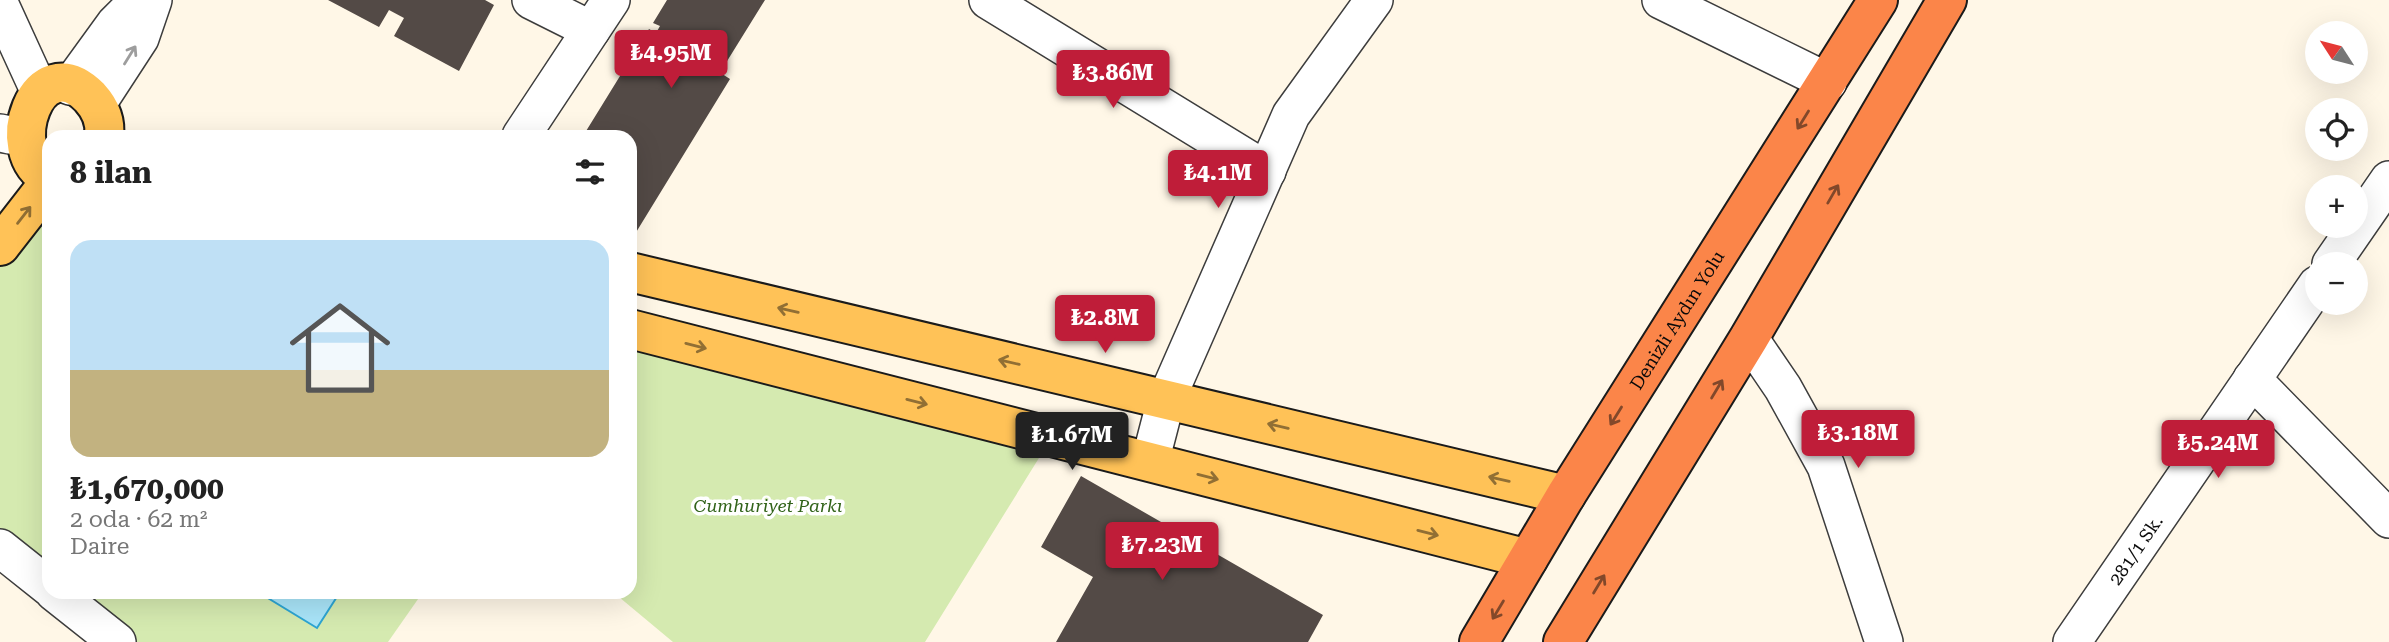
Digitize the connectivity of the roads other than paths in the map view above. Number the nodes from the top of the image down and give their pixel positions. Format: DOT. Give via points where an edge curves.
graph roads {
  1 [pos="139,0"];
  2 [pos="153,0"];
  3 [pos="531,0"];
  4 [pos="611,0"];
  5 [pos="988,0"];
  6 [pos="1374,0"];
  7 [pos="1661,0"];
  8 [pos="1878,0"];
  9 [pos="1947,0"];
  10 [pos="0,5"];
  11 [pos="591,30"];
  12 [pos="1828,82"];
  13 [pos="89,113"];
  14 [pos="525,130"];
  15 [pos="6,145"];
  16 [pos="1267,171"];
  17 [pos="42,175"];
  18 [pos="2389,180"];
  19 [pos="42,192"];
  20 [pos="0,246"];
  21 [pos="2339,252"];
  22 [pos="637,274"];
  23 [pos="2305,302"];
  24 [pos="637,331"];
  25 [pos="1749,338"];
  26 [pos="2252,379"];
  27 [pos="1166,400"];
  28 [pos="1150,462"];
  29 [pos="1566,495"];
  30 [pos="2389,519"];
  31 [pos="0,548"];
  32 [pos="1528,559"];
  33 [pos="42,581"];
  34 [pos="63,599"];
  35 [pos="117,642"];
  36 [pos="1479,642"];
  37 [pos="1563,642"];
  38 [pos="1884,642"];
  39 [pos="2071,642"];
  1 -- 13 [label="street" via="115,24"];
  13 -- 2 [label="street, one-way" via="140,38"];
  3 -- 11 [label="street"];
  4 -- 11 [label="street"];
  5 -- 16 [label="street"];
  6 -- 16 [label="street" via="1292,115"];
  7 -- 12 [label="street"];
  8 -- 12 [label="highway, Denizli Aydın Yolu"];
  25 -- 9 [label="highway, one-way"];
  10 -- 13 [label="street"];
  11 -- 14 [label="street"];
  12 -- 29 [label="highway, Denizli Aydın Yolu, one-way"];
  13 -- 15 [label="main road" via="25,97 15,109"];
  15 -- 17 [label="main road" via="22,163"];
  16 -- 27 [label="street"];
  18 -- 21 [label="street"];
  20 -- 19 [label="main road, one-way"];
  27 -- 22 [label="main road, one-way"];
  23 -- 26 [label="street, 281/1 Sk."];
  24 -- 28 [label="main road, one-way"];
  37 -- 25 [label="highway, one-way"];
  25 -- 38 [label="street" via="1826,466"];
  26 -- 30 [label="street"];
  26 -- 39 [label="street, 281/1 Sk."];
  27 -- 28 [label="street"];
  29 -- 27 [label="main road, one-way"];
  28 -- 32 [label="main road, one-way"];
  29 -- 32 [label="highway, Denizli Aydın Yolu"];
  31 -- 33 [label="street"];
  32 -- 36 [label="highway, Denizli Aydın Yolu, one-way"];
  34 -- 35 [label="street"];
}
